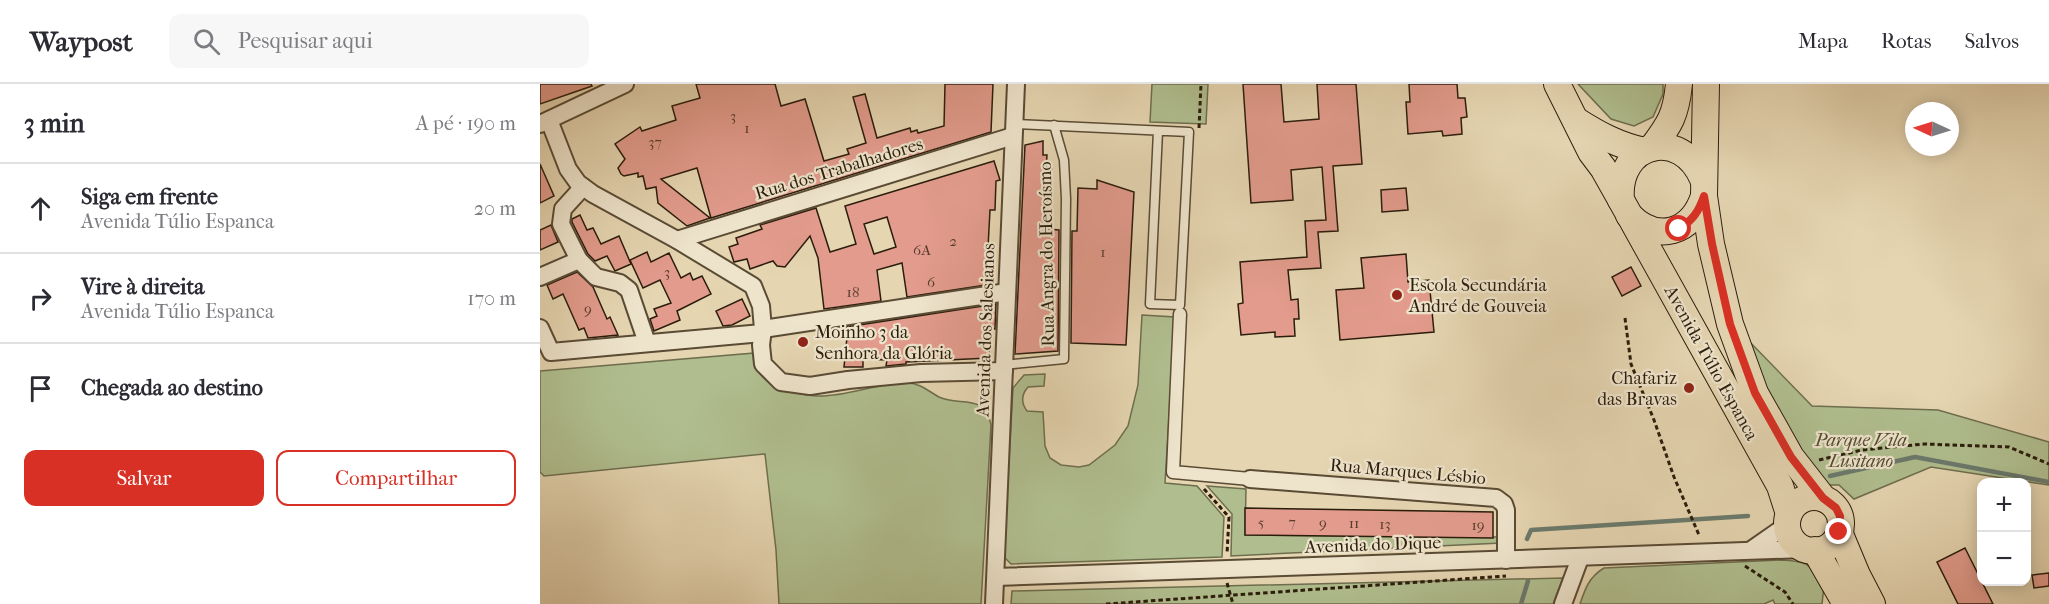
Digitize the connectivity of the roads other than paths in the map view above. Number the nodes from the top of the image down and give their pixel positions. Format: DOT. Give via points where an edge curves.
graph roads {
  1 [pos="1016,84"];
  2 [pos="1557,84"];
  3 [pos="1679,84"];
  4 [pos="1706,84"];
  5 [pos="618,85"];
  6 [pos="1576,121"];
  7 [pos="544,122"];
  8 [pos="1054,125"];
  9 [pos="1014,130"];
  10 [pos="1158,131"];
  11 [pos="1648,149"];
  12 [pos="583,187"];
  13 [pos="1704,188"];
  14 [pos="1624,207"];
  15 [pos="677,240"];
  16 [pos="579,260"];
  17 [pos="540,277"];
  18 [pos="1007,292"];
  19 [pos="1180,314"];
  20 [pos="540,328"];
  21 [pos="762,336"];
  22 [pos="647,343"];
  23 [pos="1004,368"];
  24 [pos="1250,479"];
  25 [pos="1823,498"];
  26 [pos="1788,520"];
  27 [pos="1839,532"];
  28 [pos="1810,550"];
  29 [pos="1746,555"];
  30 [pos="1580,558"];
  31 [pos="1506,560"];
  32 [pos="996,577"];
  33 [pos="994,604"];
  34 [pos="1563,604"];
  35 [pos="1846,604"];
  36 [pos="1872,604"];
  1 -- 9 [label="street, Avenida dos Salesianos"];
  2 -- 6 [label="main road"];
  3 -- 11 [label="main road" via="1673,116"];
  4 -- 13 [label="main road, Avenida Túlio Espanca"];
  5 -- 7 [label="street"];
  6 -- 11 [label="main road, Avenida Túlio Espanca" via="1623,146"];
  6 -- 14 [label="main road"];
  7 -- 12 [label="street" via="568,169"];
  8 -- 9 [label="lane"];
  8 -- 10 [label="lane"];
  8 -- 23 [label="lane, Rua Angra do Heroísmo" via="1064,160 1066,199 1064,359"];
  9 -- 15 [label="street, Rua dos Trabalhadores"];
  9 -- 18 [label="street, Avenida dos Salesianos"];
  10 -- 10 [label="lane" via="1150,304 1180,305 1189,132"];
  11 -- 13 [label="main road, Avenida Túlio Espanca" via="1678,150 1694,162"];
  11 -- 14 [label="main road" via="1628,164 1622,175"];
  12 -- 15 [label="street"];
  12 -- 16 [label="street" via="563,209 561,224"];
  13 -- 14 [label="main road, Avenida Túlio Espanca" via="1700,209 1679,229 1651,231 1638,225"];
  13 -- 25 [label="main road, Avenida Túlio Espanca" via="1730,324 1755,393 1789,453"];
  14 -- 26 [label="main road, Avenida Túlio Espanca" via="1780,486"];
  15 -- 21 [label="street" via="753,286 761,306"];
  16 -- 17 [label="street"];
  16 -- 22 [label="street" via="596,277 620,283 629,290"];
  18 -- 21 [label="street"];
  18 -- 23 [label="street, Avenida dos Salesianos"];
  19 -- 24 [label="street" via="1173,472"];
  20 -- 22 [label="street" via="551,352"];
  21 -- 22 [label="street"];
  21 -- 23 [label="street" via="763,364 781,382 810,386"];
  23 -- 32 [label="street, Avenida dos Salesianos"];
  24 -- 31 [label="street, Rua Marques Lésbio" via="1496,498 1506,510"];
  25 -- 26 [label="main road" via="1799,501"];
  25 -- 27 [label="main road, Avenida Túlio Espanca" via="1840,516"];
  26 -- 28 [label="main road, Avenida Túlio Espanca" via="1792,540"];
  26 -- 29 [label="street"];
  27 -- 28 [label="main road" via="1830,545"];
  27 -- 36 [label="main road, Avenida Túlio Espanca"];
  28 -- 29 [label="street, Avenida do Dique"];
  28 -- 35 [label="main road, Avenida Túlio Espanca"];
  29 -- 30 [label="street, Avenida do Dique"];
  30 -- 31 [label="street, Avenida do Dique"];
  30 -- 34 [label="street"];
  31 -- 32 [label="street, Avenida do Dique"];
  32 -- 33 [label="street, Avenida dos Salesianos"];
}
